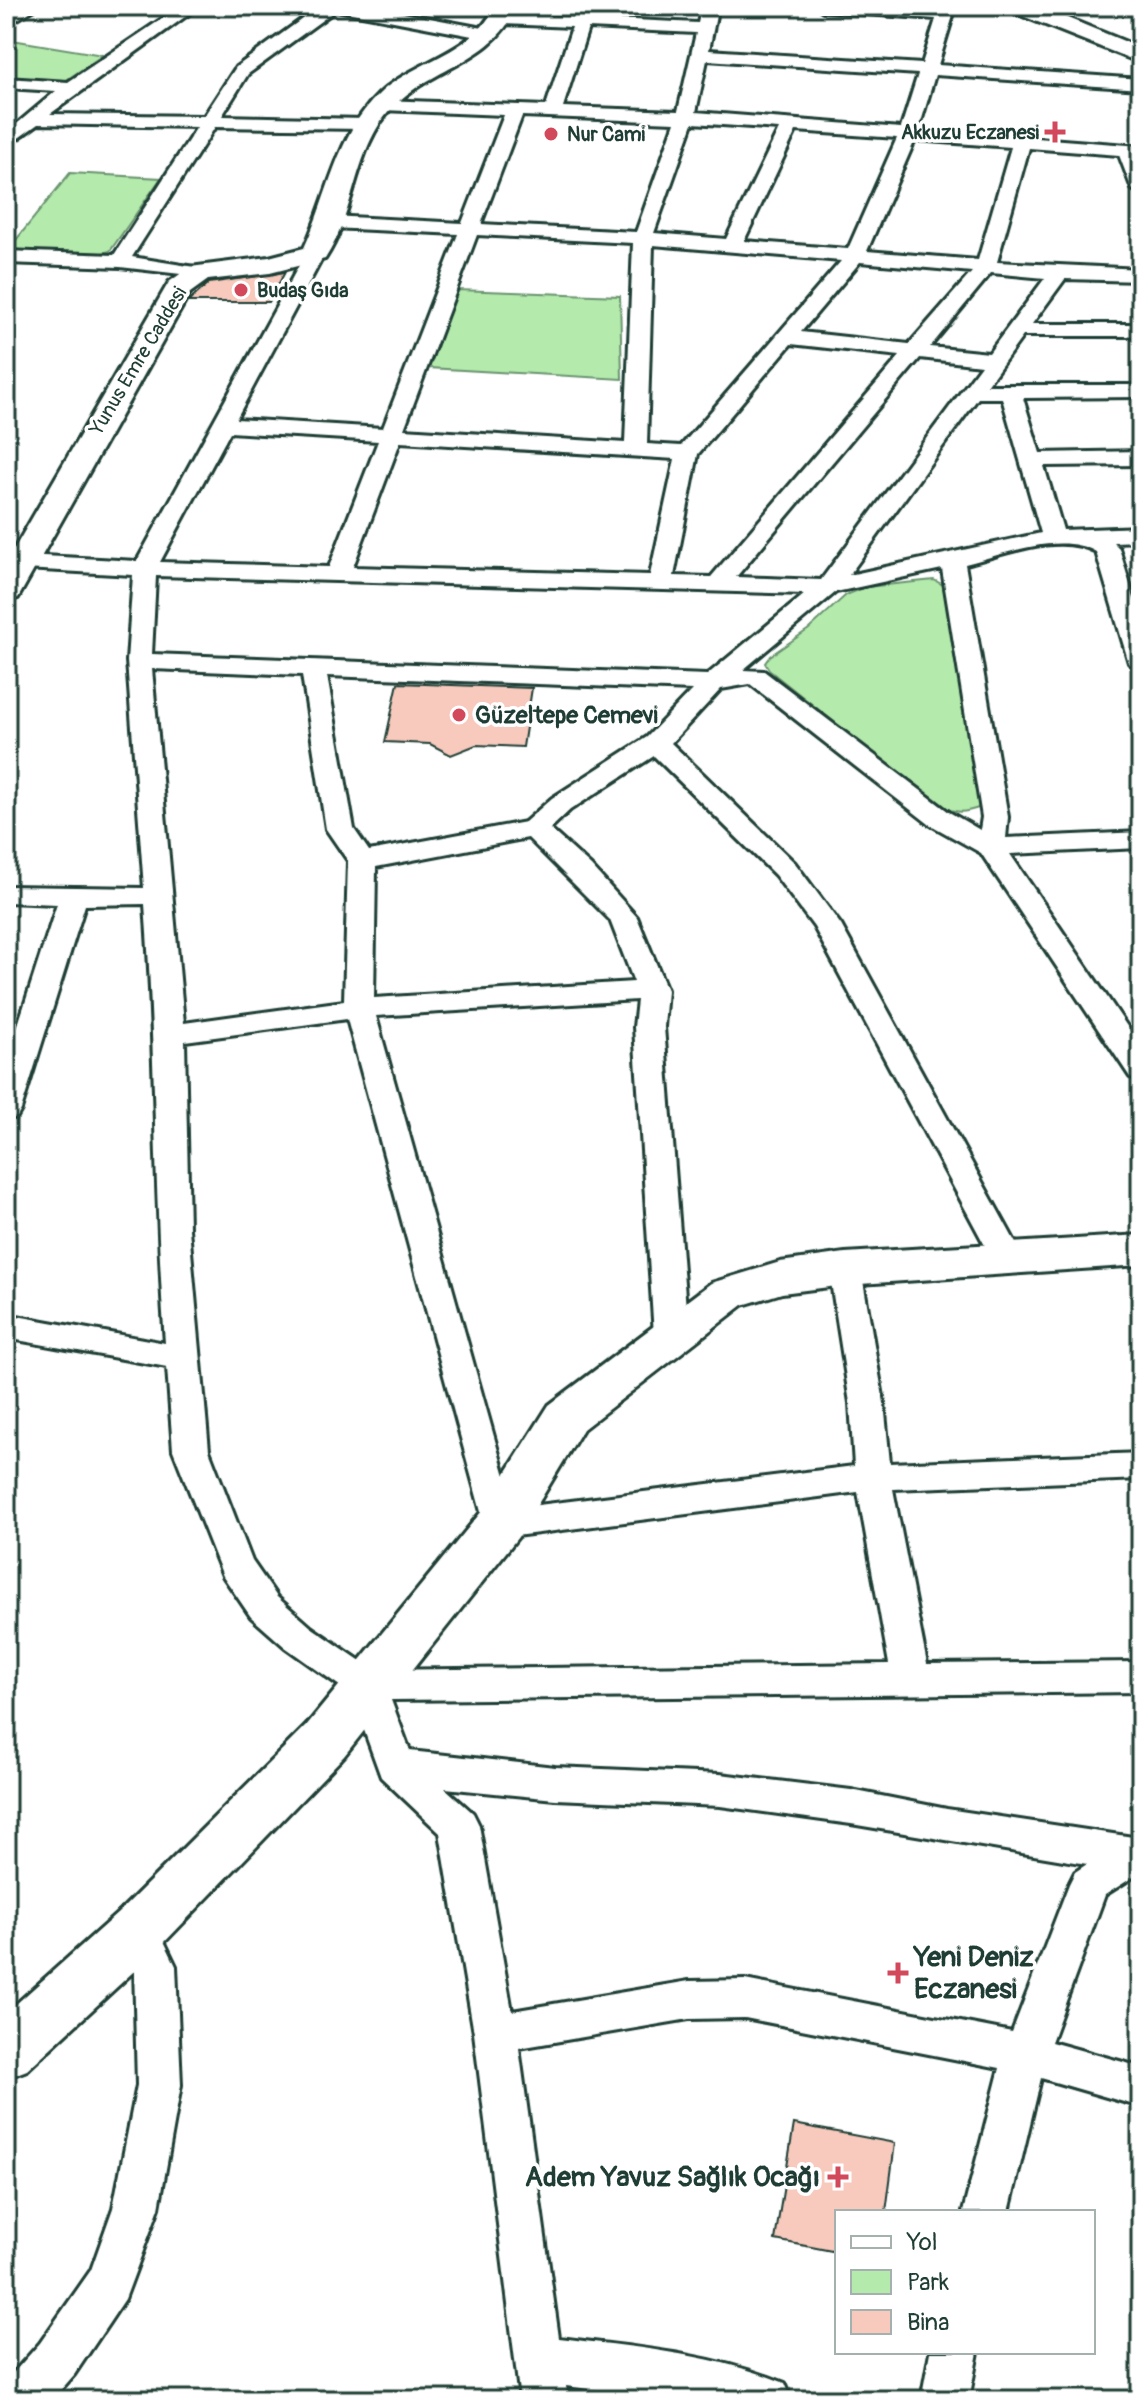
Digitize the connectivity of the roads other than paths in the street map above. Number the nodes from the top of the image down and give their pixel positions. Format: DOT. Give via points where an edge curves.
graph roads {
  1 [pos="32,6"];
  2 [pos="192,6"];
  3 [pos="331,6"];
  4 [pos="340,6"];
  5 [pos="710,6"];
  6 [pos="823,6"];
  7 [pos="1018,6"];
  8 [pos="1046,6"];
  9 [pos="946,10"];
  10 [pos="584,14"];
  11 [pos="499,20"];
  12 [pos="6,21"];
  13 [pos="705,28"];
  14 [pos="1141,44"];
  15 [pos="700,54"];
  16 [pos="1141,56"];
  17 [pos="928,70"];
  18 [pos="6,83"];
  19 [pos="1141,84"];
  20 [pos="72,87"];
  21 [pos="515,110"];
  22 [pos="553,112"];
  23 [pos="374,115"];
  24 [pos="686,117"];
  25 [pos="31,119"];
  26 [pos="212,122"];
  27 [pos="790,124"];
  28 [pos="1141,129"];
  29 [pos="909,132"];
  30 [pos="1022,141"];
  31 [pos="6,142"];
  32 [pos="1134,151"];
  33 [pos="1141,189"];
  34 [pos="331,222"];
  35 [pos="470,229"];
  36 [pos="643,238"];
  37 [pos="732,246"];
  38 [pos="315,253"];
  39 [pos="855,256"];
  40 [pos="6,257"];
  41 [pos="120,261"];
  42 [pos="986,267"];
  43 [pos="200,273"];
  44 [pos="1059,273"];
  45 [pos="1141,275"];
  46 [pos="1017,330"];
  47 [pos="1141,330"];
  48 [pos="786,337"];
  49 [pos="914,351"];
  50 [pos="995,360"];
  51 [pos="1141,391"];
  52 [pos="972,392"];
  53 [pos="1011,393"];
  54 [pos="220,425"];
  55 [pos="391,436"];
  56 [pos="636,450"];
  57 [pos="687,453"];
  58 [pos="1141,458"];
  59 [pos="1031,460"];
  60 [pos="1141,534"];
  61 [pos="1085,536"];
  62 [pos="1054,537"];
  63 [pos="952,559"];
  64 [pos="14,562"];
  65 [pos="145,569"];
  66 [pos="338,575"];
  67 [pos="660,585"];
  68 [pos="716,586"];
  69 [pos="828,587"];
  70 [pos="6,591"];
  71 [pos="139,661"];
  72 [pos="1141,663"];
  73 [pos="313,667"];
  74 [pos="713,683"];
  75 [pos="656,743"];
  76 [pos="534,829"];
  77 [pos="1141,840"];
  78 [pos="991,847"];
  79 [pos="362,861"];
  80 [pos="6,894"];
  81 [pos="74,895"];
  82 [pos="158,895"];
  83 [pos="652,990"];
  84 [pos="359,1008"];
  85 [pos="170,1034"];
  86 [pos="1141,1070"];
  87 [pos="6,1110"];
  88 [pos="1141,1250"];
  89 [pos="1008,1258"];
  90 [pos="845,1269"];
  91 [pos="6,1326"];
  92 [pos="671,1335"];
  93 [pos="184,1358"];
  94 [pos="1141,1466"];
  95 [pos="873,1477"];
  96 [pos="500,1524"];
  97 [pos="1141,1677"];
  98 [pos="911,1679"];
  99 [pos="367,1685"];
  100 [pos="395,1766"];
  101 [pos="1139,1853"];
  102 [pos="138,1931"];
  103 [pos="495,2033"];
  104 [pos="6,2051"];
  105 [pos="1025,2054"];
  106 [pos="1141,2087"];
  107 [pos="986,2210"];
  108 [pos="954,2354"];
  109 [pos="541,2380"];
  110 [pos="21,2400"];
  111 [pos="768,2400"];
  112 [pos="945,2400"];
  1 -- 12 [label="street"];
  2 -- 20 [label="street"];
  3 -- 26 [label="street" via="242,71"];
  4 -- 11 [label="street"];
  5 -- 13 [label="street"];
  6 -- 9 [label="street"];
  7 -- 16 [label="street"];
  8 -- 14 [label="street" via="1101,23"];
  9 -- 17 [label="street"];
  10 -- 11 [label="street"];
  10 -- 13 [label="street"];
  10 -- 22 [label="street"];
  11 -- 23 [label="street"];
  13 -- 15 [label="street"];
  15 -- 17 [label="street"];
  15 -- 24 [label="street"];
  17 -- 19 [label="street"];
  17 -- 29 [label="street"];
  18 -- 20 [label="street"];
  20 -- 25 [label="street"];
  21 -- 22 [label="street"];
  21 -- 23 [label="street"];
  21 -- 35 [label="street"];
  22 -- 24 [label="street"];
  23 -- 26 [label="street"];
  23 -- 34 [label="street"];
  24 -- 27 [label="street"];
  24 -- 36 [label="street"];
  25 -- 26 [label="street"];
  25 -- 31 [label="street"];
  26 -- 41 [label="street"];
  27 -- 29 [label="street"];
  27 -- 37 [label="street"];
  28 -- 32 [label="street"];
  29 -- 30 [label="street"];
  29 -- 39 [label="street"];
  30 -- 32 [label="street"];
  30 -- 42 [label="street"];
  32 -- 33 [label="street"];
  34 -- 35 [label="street"];
  34 -- 38 [label="street"];
  35 -- 36 [label="street"];
  35 -- 55 [label="street"];
  36 -- 37 [label="street"];
  36 -- 56 [label="street"];
  37 -- 39 [label="street"];
  38 -- 43 [label="street, Yunus Emre Caddesi"];
  38 -- 54 [label="street"];
  39 -- 42 [label="street"];
  39 -- 48 [label="street"];
  40 -- 41 [label="street"];
  41 -- 43 [label="street"];
  42 -- 44 [label="street"];
  42 -- 49 [label="street"];
  43 -- 64 [label="street, Yunus Emre Caddesi" via="173,297"];
  44 -- 45 [label="street"];
  44 -- 46 [label="street"];
  46 -- 47 [label="street"];
  46 -- 50 [label="street"];
  48 -- 49 [label="street"];
  48 -- 57 [label="street"];
  49 -- 50 [label="street"];
  49 -- 68 [label="street"];
  50 -- 52 [label="street"];
  51 -- 53 [label="street"];
  52 -- 53 [label="street"];
  52 -- 69 [label="street"];
  53 -- 59 [label="street"];
  54 -- 55 [label="street"];
  54 -- 65 [label="street"];
  55 -- 56 [label="street"];
  55 -- 66 [label="street"];
  56 -- 57 [label="street"];
  57 -- 67 [label="street"];
  58 -- 59 [label="street"];
  59 -- 62 [label="street"];
  60 -- 61 [label="street"];
  61 -- 62 [label="street"];
  61 -- 72 [label="street" via="1107,548"];
  62 -- 63 [label="street"];
  63 -- 69 [label="street"];
  63 -- 78 [label="street" via="995,817"];
  64 -- 65 [label="street"];
  64 -- 70 [label="street, Yunus Emre Caddesi"];
  65 -- 66 [label="street"];
  65 -- 71 [label="street"];
  66 -- 67 [label="street"];
  67 -- 68 [label="street"];
  68 -- 69 [label="street"];
  69 -- 74 [label="street"];
  71 -- 73 [label="street"];
  71 -- 82 [label="street"];
  73 -- 74 [label="street"];
  73 -- 79 [label="street" via="340,829"];
  74 -- 75 [label="street"];
  74 -- 78 [label="street" via="755,676 939,818"];
  75 -- 76 [label="street" via="561,804"];
  75 -- 89 [label="street" via="785,869 827,925"];
  76 -- 79 [label="street"];
  76 -- 83 [label="street" via="623,917"];
  77 -- 78 [label="street"];
  78 -- 86 [label="street"];
  79 -- 84 [label="street"];
  80 -- 81 [label="street"];
  81 -- 82 [label="street"];
  81 -- 87 [label="street"];
  82 -- 85 [label="street"];
  83 -- 84 [label="street"];
  83 -- 92 [label="street" via="649,1027"];
  84 -- 85 [label="street"];
  84 -- 96 [label="street"];
  85 -- 93 [label="street" via="173,1229"];
  88 -- 89 [label="street"];
  89 -- 90 [label="street"];
  90 -- 92 [label="street" via="780,1278 727,1294"];
  90 -- 95 [label="street"];
  91 -- 93 [label="street"];
  92 -- 96 [label="street" via="566,1417"];
  93 -- 99 [label="street" via="191,1450 236,1566 264,1607"];
  94 -- 95 [label="street"];
  95 -- 96 [label="street"];
  95 -- 98 [label="street"];
  96 -- 99 [label="street"];
  97 -- 98 [label="street"];
  98 -- 99 [label="street"];
  99 -- 100 [label="street"];
  99 -- 102 [label="street" via="325,1741"];
  100 -- 101 [label="street" via="555,1783 720,1790"];
  100 -- 103 [label="street" via="459,1825"];
  101 -- 105 [label="street" via="1089,1884"];
  102 -- 104 [label="street"];
  102 -- 110 [label="street" via="155,1966 159,2085 136,2208 109,2283 57,2359"];
  103 -- 105 [label="street" via="689,2000 745,1999"];
  103 -- 109 [label="street"];
  105 -- 106 [label="street"];
  105 -- 107 [label="street"];
  108 -- 112 [label="street"];
  109 -- 111 [label="street" via="665,2374"];
}
